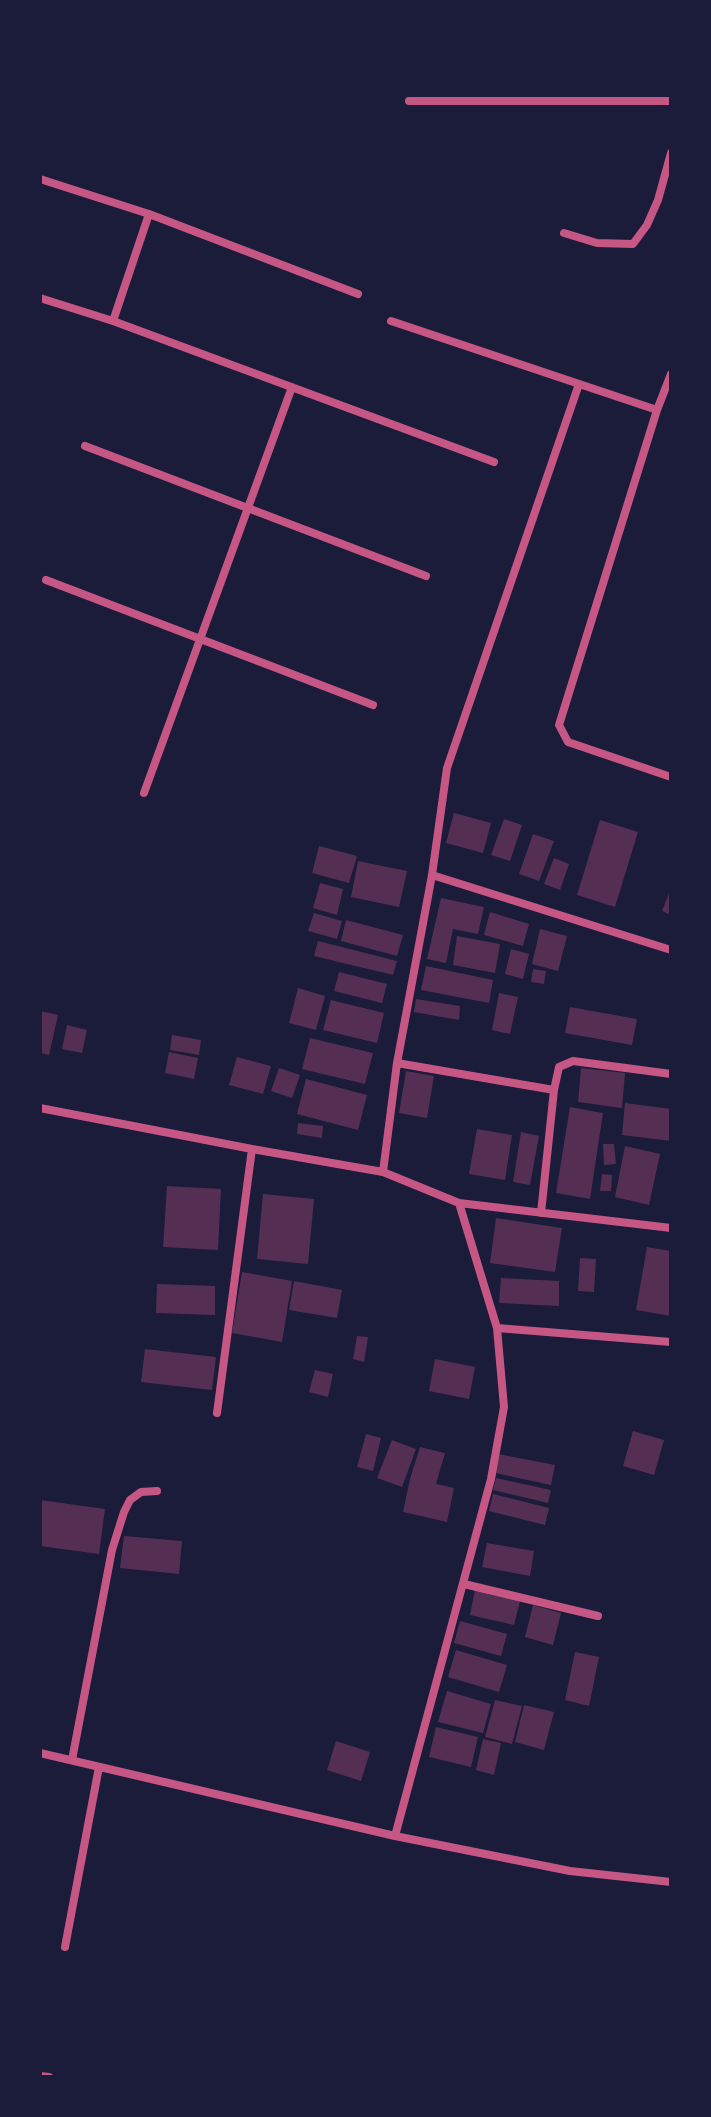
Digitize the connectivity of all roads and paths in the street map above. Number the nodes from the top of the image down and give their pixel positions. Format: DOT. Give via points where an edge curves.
graph roads {
  1 [pos="409,101"];
  2 [pos="671,101"];
  3 [pos="671,153"];
  4 [pos="40,179"];
  5 [pos="149,214"];
  6 [pos="564,233"];
  7 [pos="358,294"];
  8 [pos="40,298"];
  9 [pos="113,321"];
  10 [pos="391,321"];
  11 [pos="671,374"];
  12 [pos="579,384"];
  13 [pos="292,387"];
  14 [pos="657,410"];
  15 [pos="85,446"];
  16 [pos="494,462"];
  17 [pos="248,509"];
  18 [pos="426,576"];
  19 [pos="46,580"];
  20 [pos="200,637"];
  21 [pos="373,705"];
  22 [pos="671,777"];
  23 [pos="144,793"];
  24 [pos="432,875"];
  25 [pos="671,950"];
  26 [pos="397,1063"];
  27 [pos="671,1074"];
  28 [pos="554,1090"];
  29 [pos="40,1108"];
  30 [pos="252,1149"];
  31 [pos="383,1172"];
  32 [pos="459,1203"];
  33 [pos="541,1213"];
  34 [pos="671,1228"];
  35 [pos="497,1328"];
  36 [pos="671,1342"];
  37 [pos="217,1413"];
  38 [pos="157,1491"];
  39 [pos="464,1584"];
  40 [pos="598,1616"];
  41 [pos="40,1753"];
  42 [pos="72,1760"];
  43 [pos="99,1767"];
  44 [pos="395,1836"];
  45 [pos="671,1882"];
  46 [pos="65,1947"];
  47 [pos="40,2076"];
  48 [pos="49,2077"];
  1 -- 2 [label="street"];
  3 -- 6 [label="street" via="647,225 633,244 597,243"];
  4 -- 5 [label="street"];
  5 -- 7 [label="street"];
  5 -- 9 [label="street"];
  8 -- 9 [label="street"];
  9 -- 13 [label="street"];
  10 -- 12 [label="street"];
  11 -- 14 [label="street"];
  12 -- 14 [label="street"];
  12 -- 24 [label="street" via="447,768"];
  13 -- 16 [label="street"];
  13 -- 17 [label="street"];
  14 -- 22 [label="street" via="559,725 568,742"];
  15 -- 17 [label="street"];
  17 -- 18 [label="street"];
  17 -- 20 [label="street"];
  19 -- 20 [label="street"];
  20 -- 21 [label="street"];
  20 -- 23 [label="street"];
  24 -- 25 [label="street"];
  24 -- 26 [label="street"];
  26 -- 28 [label="street"];
  26 -- 31 [label="street"];
  27 -- 28 [label="street" via="573,1061 559,1067"];
  28 -- 33 [label="street"];
  29 -- 30 [label="street"];
  30 -- 31 [label="street"];
  30 -- 37 [label="street"];
  31 -- 32 [label="street"];
  32 -- 33 [label="street"];
  32 -- 35 [label="street"];
  33 -- 34 [label="street"];
  35 -- 36 [label="street"];
  35 -- 39 [label="street" via="504,1407"];
  38 -- 42 [label="street" via="141,1492 124,1512"];
  39 -- 40 [label="street"];
  39 -- 44 [label="street"];
  41 -- 42 [label="street"];
  42 -- 43 [label="street"];
  43 -- 44 [label="street"];
  43 -- 46 [label="street"];
  44 -- 45 [label="street" via="570,1871"];
  47 -- 48 [label="street"];
}
